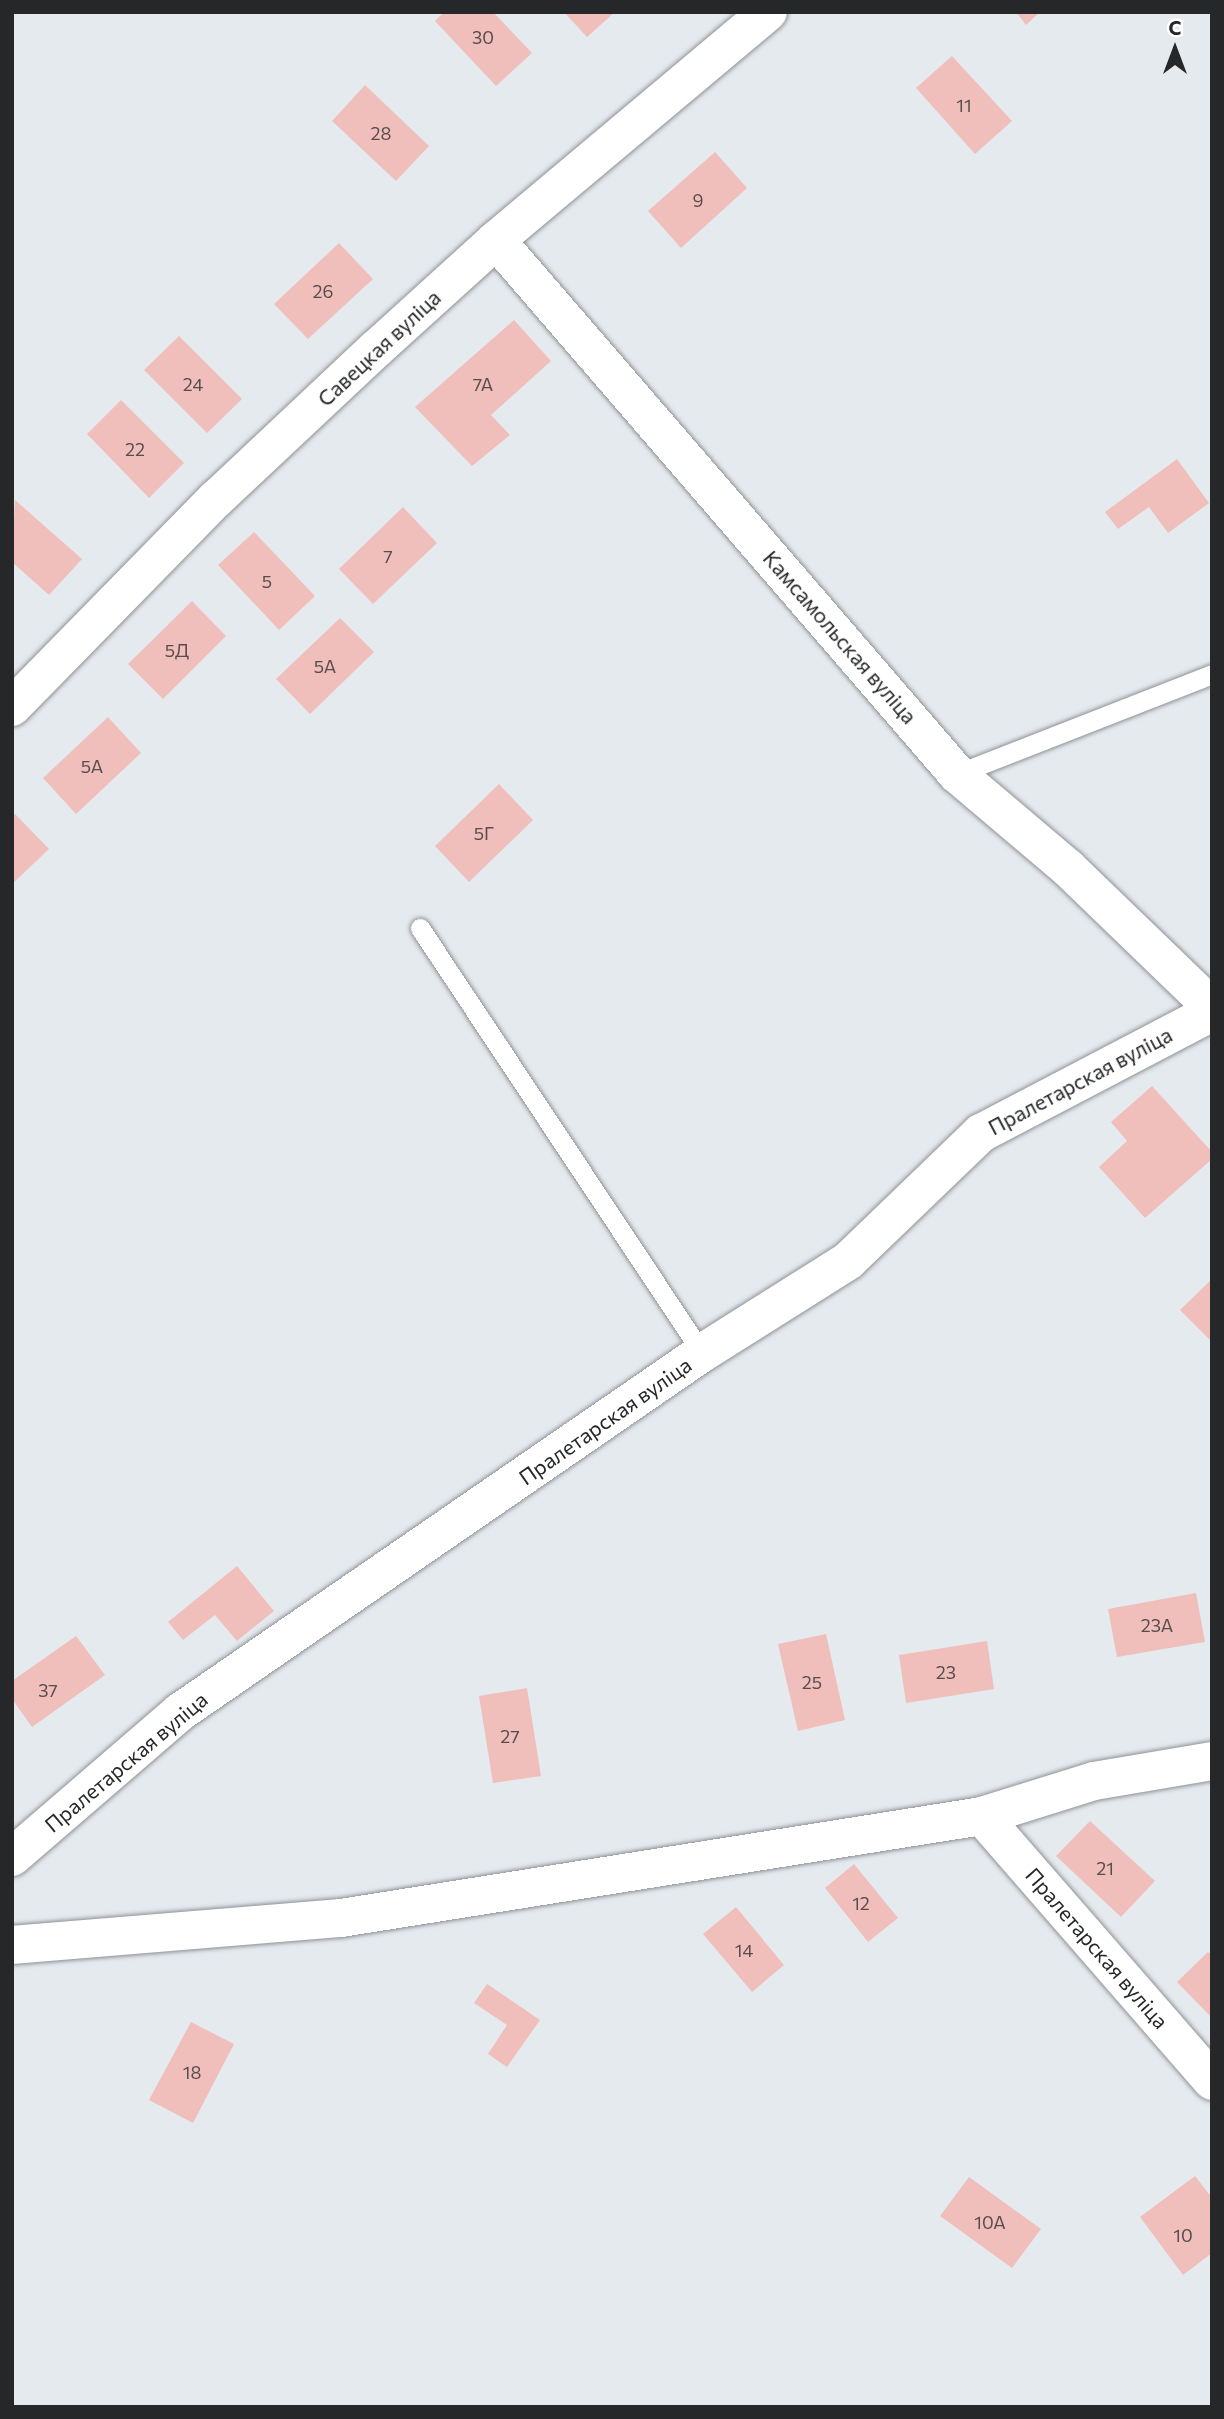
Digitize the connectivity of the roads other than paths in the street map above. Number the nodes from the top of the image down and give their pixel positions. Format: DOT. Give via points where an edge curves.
graph roads {
  1 [pos="768,12"];
  2 [pos="496,240"];
  3 [pos="1212,674"];
  4 [pos="12,707"];
  5 [pos="957,774"];
  6 [pos="420,928"];
  7 [pos="1212,1007"];
  8 [pos="1212,1012"];
  9 [pos="702,1353"];
  10 [pos="1212,1760"];
  11 [pos="982,1816"];
  12 [pos="12,1857"];
  13 [pos="12,1945"];
  14 [pos="1212,2081"];
  1 -- 2 [label="street, Савецкая вуліца"];
  2 -- 4 [label="street, Савецкая вуліца" via="216,499"];
  2 -- 5 [label="street, Камсамольская вуліца"];
  3 -- 5 [label="lane"];
  5 -- 7 [label="street, Камсамольская вуліца" via="1068,868"];
  6 -- 9 [label="lane"];
  8 -- 9 [label="street, Пралетарская вуліца" via="981,1133 848,1261"];
  9 -- 12 [label="street, Пралетарская вуліца" via="180,1712"];
  10 -- 11 [label="street" via="1094,1781"];
  11 -- 13 [label="street" via="341,1918"];
  11 -- 14 [label="street, Пралетарская вуліца"];
}
